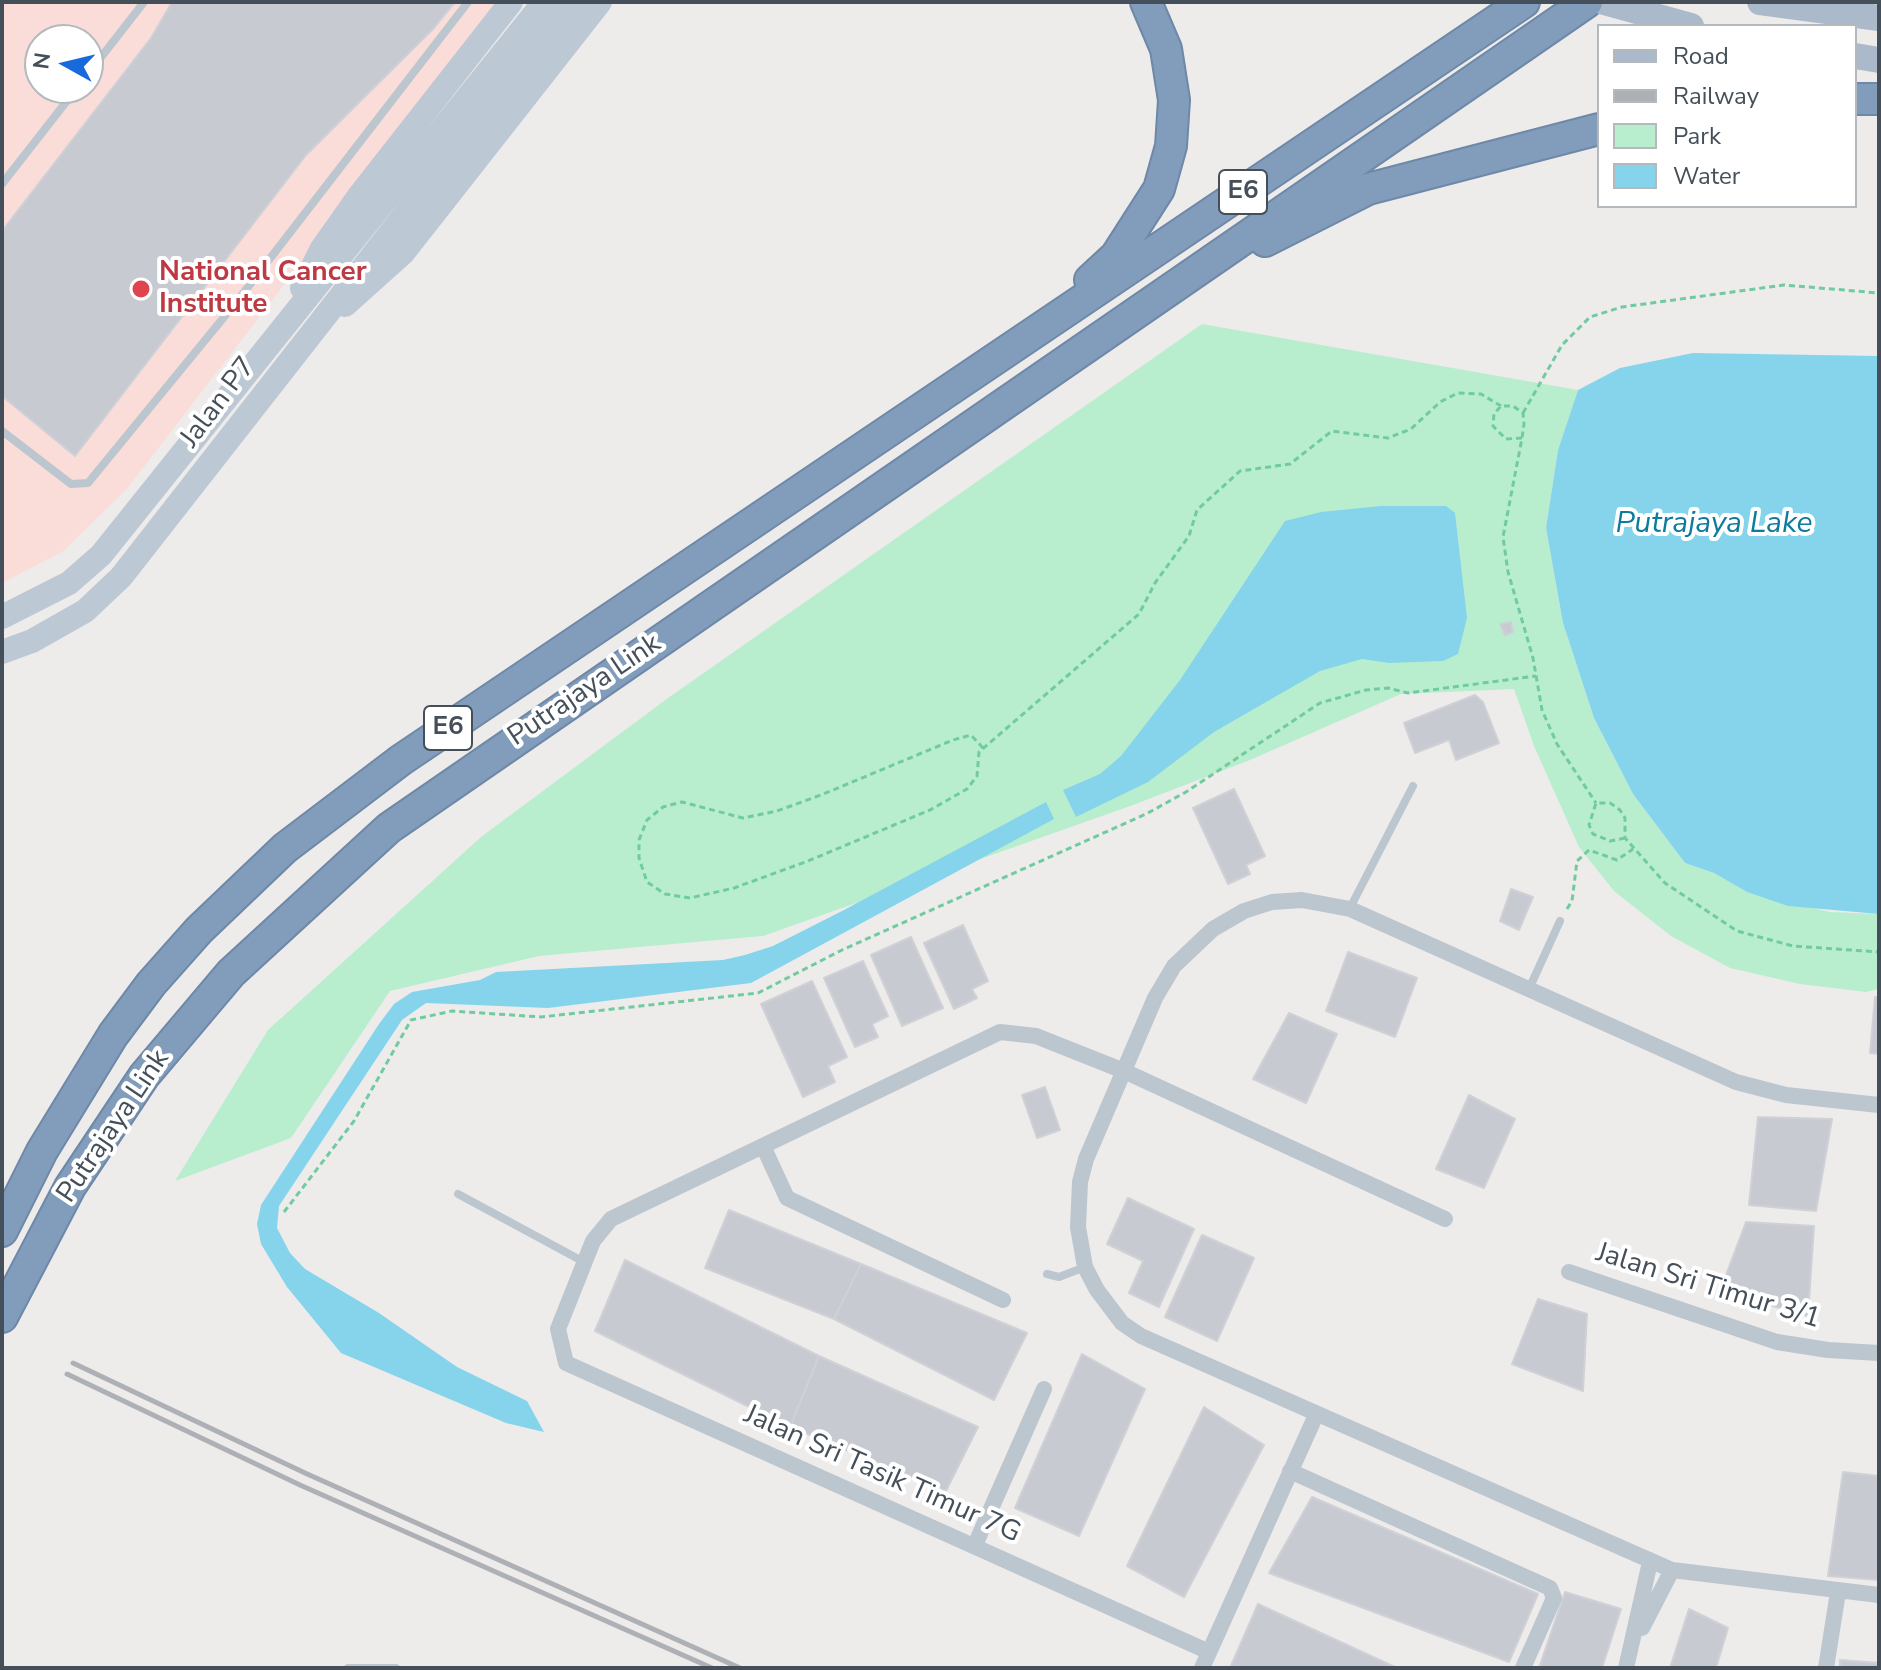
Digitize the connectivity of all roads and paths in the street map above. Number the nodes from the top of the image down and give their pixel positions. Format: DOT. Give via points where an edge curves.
graph roads {
  1 [pos="144,2"];
  2 [pos="468,2"];
  3 [pos="511,2"];
  4 [pos="544,2"];
  5 [pos="571,2"];
  6 [pos="600,2"];
  7 [pos="1146,2"];
  8 [pos="1524,2"];
  9 [pos="1587,2"];
  10 [pos="1604,2"];
  11 [pos="1760,2"];
  12 [pos="1879,18"];
  13 [pos="1684,24"];
  14 [pos="104,53"];
  15 [pos="1857,56"];
  16 [pos="1879,60"];
  17 [pos="1857,99"];
  18 [pos="1879,99"];
  19 [pos="64,104"];
  20 [pos="1597,130"];
  21 [pos="2,184"];
  22 [pos="375,231"];
  23 [pos="1183,282"];
  24 [pos="1879,293"];
  25 [pos="291,338"];
  26 [pos="1014,349"];
  27 [pos="1501,406"];
  28 [pos="1523,413"];
  29 [pos="2,431"];
  30 [pos="1522,438"];
  31 [pos="2,617"];
  32 [pos="32,641"];
  33 [pos="2,652"];
  34 [pos="2,660"];
  35 [pos="1536,676"];
  36 [pos="983,748"];
  37 [pos="1413,786"];
  38 [pos="1596,803"];
  39 [pos="1625,838"];
  40 [pos="1633,849"];
  41 [pos="1350,909"];
  42 [pos="1560,921"];
  43 [pos="1879,952"];
  44 [pos="1529,989"];
  45 [pos="1124,1071"];
  46 [pos="1879,1105"];
  47 [pos="763,1146"];
  48 [pos="458,1194"];
  49 [pos="284,1212"];
  50 [pos="1445,1219"];
  51 [pos="2,1231"];
  52 [pos="584,1263"];
  53 [pos="1085,1267"];
  54 [pos="1569,1272"];
  55 [pos="1047,1274"];
  56 [pos="1003,1300"];
  57 [pos="2,1317"];
  58 [pos="1879,1353"];
  59 [pos="1044,1389"];
  60 [pos="1316,1415"];
  61 [pos="1290,1471"];
  62 [pos="975,1545"];
  63 [pos="1650,1562"];
  64 [pos="1672,1570"];
  65 [pos="1838,1592"];
  66 [pos="1879,1595"];
  67 [pos="1634,1644"];
  68 [pos="1207,1651"];
  69 [pos="348,1668"];
  70 [pos="396,1668"];
  71 [pos="1202,1668"];
  72 [pos="1523,1668"];
  73 [pos="1626,1668"];
  74 [pos="1826,1668"];
  1 -- 14 [label="lane"];
  2 -- 29 [label="lane" via="238,300 88,483 71,484"];
  3 -- 25 [label="street" via="321,250"];
  4 -- 22 [label="street, Jalan P7"];
  5 -- 22 [label="street, Jalan P7"];
  6 -- 25 [label="street" via="403,253"];
  7 -- 26 [label="highway" via="1166,49 1174,100 1171,146 1159,189 1116,256"];
  8 -- 26 [label="highway, E6"];
  9 -- 23 [label="highway, E6"];
  10 -- 13 [label="main road"];
  11 -- 12 [label="main road"];
  15 -- 16 [label="main road"];
  17 -- 18 [label="highway"];
  19 -- 21 [label="lane"];
  20 -- 23 [label="highway" via="1368,189"];
  22 -- 25 [label="street, Jalan P7"];
  23 -- 57 [label="highway, Putrajaya Link / E6" via="433,794 354,858 231,973 144,1076 70,1187"];
  24 -- 28 [label="path" via="1784,285 1622,307 1590,317 1562,345"];
  25 -- 31 [label="street, Jalan P7" via="101,555 69,583"];
  25 -- 32 [label="street, Jalan P7" via="183,502 121,577 85,611"];
  26 -- 51 [label="highway, Putrajaya Link / E6" via="401,760 285,848 199,930 113,1035 42,1151"];
  27 -- 28 [label="path"];
  27 -- 30 [label="path" via="1493,426 1506,439"];
  27 -- 36 [label="path" via="1481,394 1458,393 1411,429 1388,438 1332,431 1290,464 1240,471 1197,510 1189,536 1139,614"];
  28 -- 30 [label="path"];
  30 -- 35 [label="path" via="1503,537"];
  32 -- 33 [label="street, Jalan P7"];
  32 -- 34 [label="lane"];
  35 -- 38 [label="path" via="1542,710 1557,744"];
  35 -- 49 [label="path" via="1408,693 1366,690 1320,703 1146,814 758,993 541,1017 452,1011 411,1020 354,1121"];
  36 -- 36 [label="path" via="977,776 967,789 930,810 734,888 690,898 665,894 647,882 639,840 647,820 663,807 682,802 743,818 821,795 953,740 971,735"];
  37 -- 41 [label="lane"];
  38 -- 39 [label="path" via="1620,810"];
  38 -- 39 [label="path" via="1589,825 1593,834 1610,841"];
  39 -- 40 [label="path"];
  40 -- 42 [label="path" via="1617,860 1589,850 1577,861 1572,901"];
  40 -- 43 [label="path" via="1665,883 1737,931 1793,946"];
  41 -- 44 [label="street"];
  41 -- 45 [label="street" via="1302,900 1272,902 1213,929 1174,966"];
  42 -- 44 [label="lane"];
  44 -- 46 [label="street" via="1736,1082 1786,1095"];
  45 -- 47 [label="street" via="1036,1036 1000,1032"];
  45 -- 50 [label="street"];
  45 -- 53 [label="street" via="1080,1182 1078,1227"];
  47 -- 52 [label="street" via="611,1219"];
  47 -- 56 [label="street" via="787,1198"];
  48 -- 52 [label="lane"];
  52 -- 62 [label="street, Jalan Sri Tasik Timur 7G" via="558,1329 566,1363"];
  53 -- 55 [label="lane" via="1059,1277"];
  53 -- 60 [label="street" via="1109,1307 1141,1336"];
  54 -- 58 [label="street, Jalan Sri Timur 3/1" via="1777,1342"];
  59 -- 62 [label="street"];
  60 -- 61 [label="street"];
  60 -- 63 [label="street"];
  61 -- 68 [label="street"];
  61 -- 72 [label="street" via="1550,1588 1554,1598"];
  62 -- 68 [label="street, Jalan Sri Tasik Timur 7G"];
  63 -- 64 [label="street"];
  63 -- 67 [label="street"];
  64 -- 65 [label="street"];
  64 -- 67 [label="street"];
  65 -- 66 [label="street"];
  65 -- 74 [label="street"];
  67 -- 73 [label="street"];
  68 -- 71 [label="street"];
  69 -- 70 [label="lane"];
}
